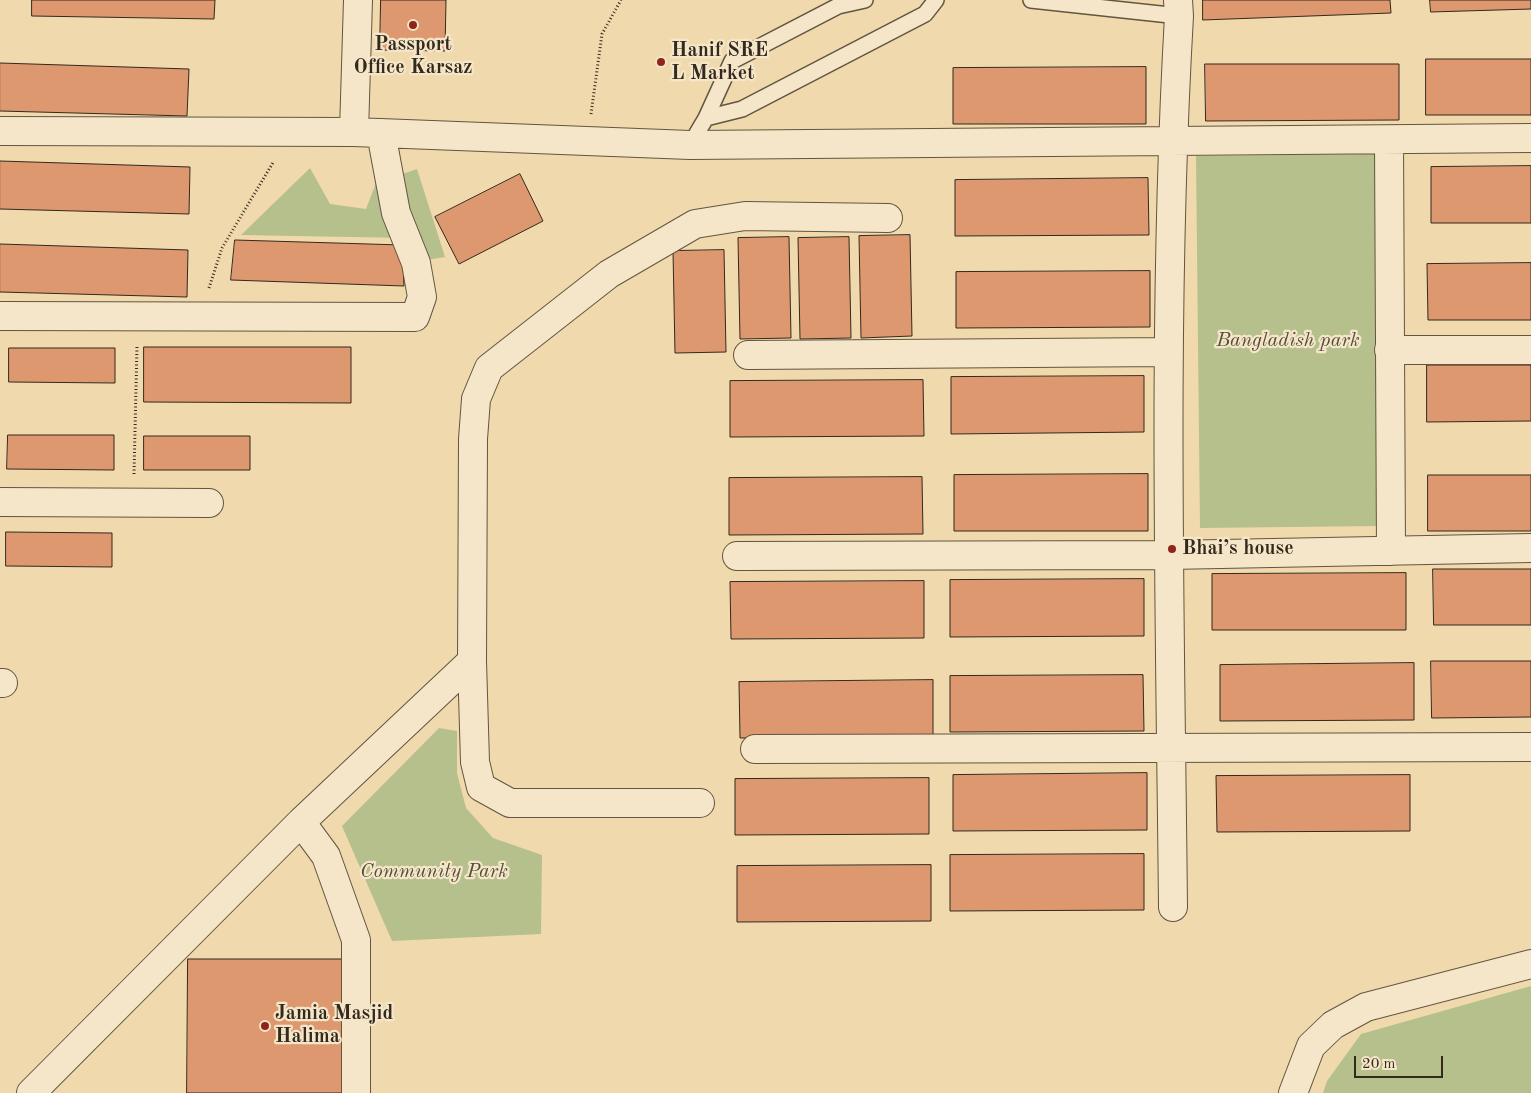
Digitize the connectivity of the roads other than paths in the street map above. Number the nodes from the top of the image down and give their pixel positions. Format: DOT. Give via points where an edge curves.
graph roads {
  1 [pos="358,0"];
  2 [pos="865,0"];
  3 [pos="936,0"];
  4 [pos="1032,0"];
  5 [pos="1063,2"];
  6 [pos="1179,8"];
  7 [pos="706,118"];
  8 [pos="0,131"];
  9 [pos="367,133"];
  10 [pos="1531,138"];
  11 [pos="1388,140"];
  12 [pos="1172,142"];
  13 [pos="701,145"];
  14 [pos="888,218"];
  15 [pos="0,316"];
  16 [pos="1389,350"];
  17 [pos="1531,350"];
  18 [pos="1168,352"];
  19 [pos="748,355"];
  20 [pos="0,502"];
  21 [pos="210,503"];
  22 [pos="1531,548"];
  23 [pos="1391,551"];
  24 [pos="1169,555"];
  25 [pos="737,556"];
  26 [pos="472,661"];
  27 [pos="1531,747"];
  28 [pos="755,749"];
  29 [pos="1171,749"];
  30 [pos="700,804"];
  31 [pos="301,822"];
  32 [pos="1172,907"];
  33 [pos="1531,964"];
  34 [pos="31,1093"];
  35 [pos="356,1093"];
  36 [pos="1293,1093"];
  1 -- 9 [label="street"];
  2 -- 7 [label="lane" via="838,6 732,61"];
  3 -- 7 [label="lane" via="925,14 742,109"];
  4 -- 5 [label="lane"];
  5 -- 6 [label="lane"];
  6 -- 12 [label="street"];
  7 -- 13 [label="lane"];
  8 -- 9 [label="street"];
  9 -- 13 [label="street"];
  9 -- 15 [label="street" via="416,263 422,297 415,317"];
  10 -- 11 [label="street"];
  11 -- 12 [label="street"];
  11 -- 16 [label="street"];
  12 -- 13 [label="street"];
  12 -- 18 [label="street"];
  14 -- 26 [label="street" via="745,216 695,224 609,274 489,368 476,399 473,439"];
  16 -- 17 [label="street"];
  16 -- 23 [label="street"];
  18 -- 19 [label="street"];
  18 -- 24 [label="street"];
  20 -- 21 [label="street"];
  22 -- 23 [label="street"];
  23 -- 24 [label="street"];
  24 -- 25 [label="street"];
  24 -- 29 [label="street"];
  26 -- 30 [label="street" via="475,762 481,787 492,795 510,803"];
  26 -- 31 [label="street"];
  27 -- 29 [label="street"];
  28 -- 29 [label="street"];
  29 -- 32 [label="street"];
  31 -- 34 [label="street"];
  31 -- 35 [label="street" via="326,856 356,940"];
  33 -- 36 [label="street" via="1366,1007 1333,1025 1312,1046"];
}
